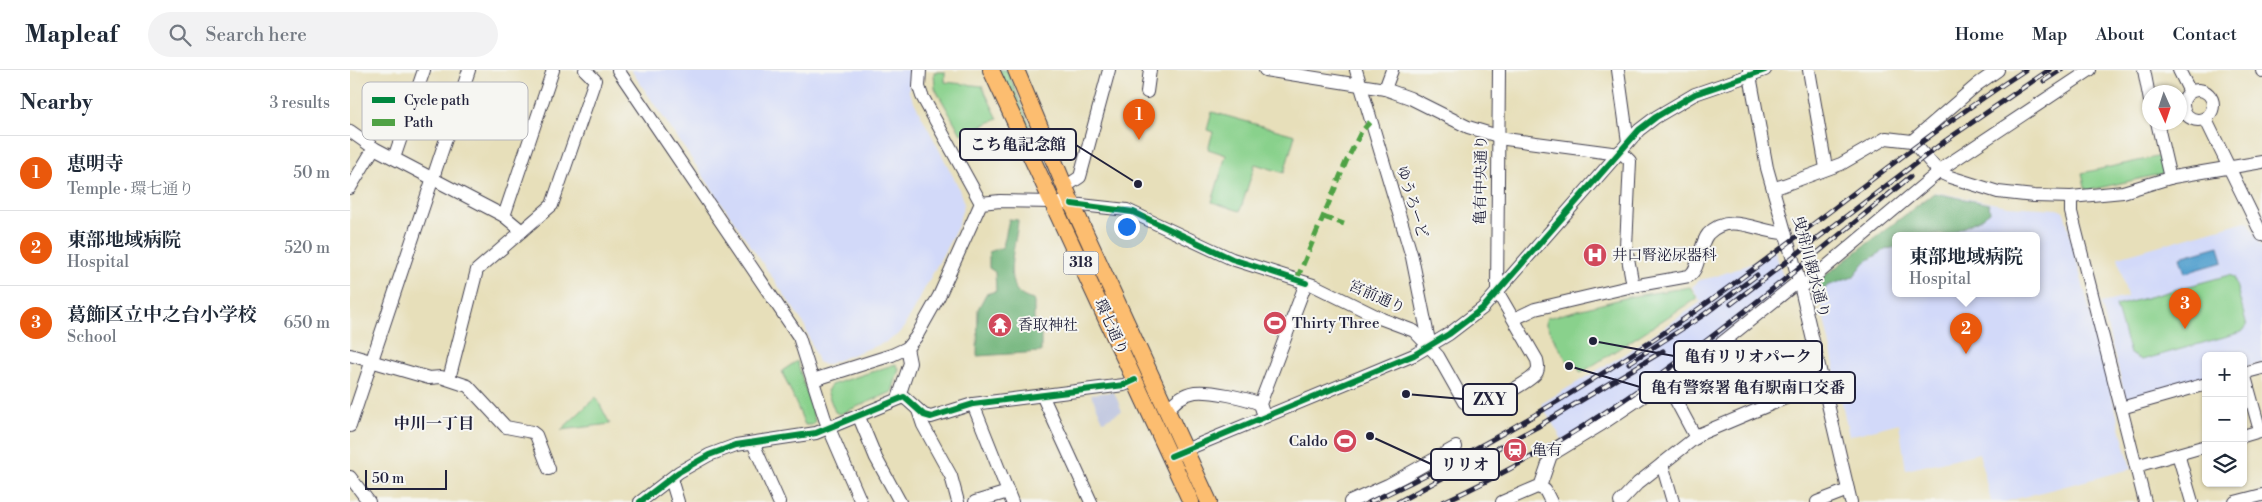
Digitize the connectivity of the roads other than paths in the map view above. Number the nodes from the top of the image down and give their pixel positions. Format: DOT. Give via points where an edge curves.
graph roads {
  1 [pos="424,70"];
  2 [pos="469,70"];
  3 [pos="554,70"];
  4 [pos="585,70"];
  5 [pos="618,70"];
  6 [pos="920,70"];
  7 [pos="991,70"];
  8 [pos="1016,70"];
  9 [pos="1109,70"];
  10 [pos="1150,70"];
  11 [pos="1265,70"];
  12 [pos="1356,70"];
  13 [pos="1392,70"];
  14 [pos="1499,70"];
  15 [pos="1618,70"];
  16 [pos="1765,70"];
  17 [pos="1809,70"];
  18 [pos="1998,70"];
  19 [pos="2090,70"];
  20 [pos="2144,70"];
  21 [pos="2179,70"];
  22 [pos="1749,73"];
  23 [pos="420,82"];
  24 [pos="465,82"];
  25 [pos="2147,85"];
  26 [pos="1361,86"];
  27 [pos="1385,89"];
  28 [pos="1147,92"];
  29 [pos="2190,92"];
  30 [pos="2205,118"];
  31 [pos="2160,130"];
  32 [pos="350,131"];
  33 [pos="1498,137"];
  34 [pos="362,140"];
  35 [pos="363,140"];
  36 [pos="400,140"];
  37 [pos="447,140"];
  38 [pos="1912,140"];
  39 [pos="374,148"];
  40 [pos="1622,149"];
  41 [pos="394,158"];
  42 [pos="2262,162"];
  43 [pos="1826,168"];
  44 [pos="2228,168"];
  45 [pos="1938,172"];
  46 [pos="2170,178"];
  47 [pos="434,179"];
  48 [pos="1065,187"];
  49 [pos="350,188"];
  50 [pos="1773,189"];
  51 [pos="2071,197"];
  52 [pos="1053,202"];
  53 [pos="981,203"];
  54 [pos="1072,204"];
  55 [pos="504,216"];
  56 [pos="522,231"];
  57 [pos="1785,233"];
  58 [pos="2262,235"];
  59 [pos="1306,283"];
  60 [pos="1800,284"];
  61 [pos="1633,286"];
  62 [pos="1497,291"];
  63 [pos="1514,319"];
  64 [pos="1430,346"];
  65 [pos="907,348"];
  66 [pos="350,355"];
  67 [pos="371,361"];
  68 [pos="2262,368"];
  69 [pos="2247,372"];
  70 [pos="449,379"];
  71 [pos="813,380"];
  72 [pos="1135,380"];
  73 [pos="1666,382"];
  74 [pos="2247,384"];
  75 [pos="1824,385"];
  76 [pos="2202,385"];
  77 [pos="1042,395"];
  78 [pos="898,399"];
  79 [pos="973,404"];
  80 [pos="2121,408"];
  81 [pos="918,410"];
  82 [pos="1262,410"];
  83 [pos="1167,412"];
  84 [pos="859,417"];
  85 [pos="350,426"];
  86 [pos="829,429"];
  87 [pos="2261,435"];
  88 [pos="2247,436"];
  89 [pos="1696,438"];
  90 [pos="753,443"];
  91 [pos="1456,447"];
  92 [pos="2202,447"];
  93 [pos="1178,453"];
  94 [pos="2178,454"];
  95 [pos="1662,464"];
  96 [pos="2136,466"];
  97 [pos="549,469"];
  98 [pos="350,477"];
  99 [pos="671,479"];
  100 [pos="1540,487"];
  101 [pos="2262,495"];
  102 [pos="1850,496"];
  103 [pos="1010,497"];
  104 [pos="1519,499"];
  105 [pos="369,502"];
  106 [pos="640,502"];
  107 [pos="678,502"];
  108 [pos="779,502"];
  109 [pos="861,502"];
  110 [pos="900,502"];
  111 [pos="958,502"];
  112 [pos="975,502"];
  113 [pos="1090,502"];
  114 [pos="1191,502"];
  115 [pos="1209,502"];
  116 [pos="1350,502"];
  117 [pos="1502,502"];
  118 [pos="1551,502"];
  119 [pos="1620,502"];
  120 [pos="1673,502"];
  121 [pos="1817,502"];
  122 [pos="2145,502"];
  123 [pos="2192,502"];
  124 [pos="2239,502"];
  1 -- 23 [label="street"];
  2 -- 24 [label="street"];
  3 -- 55 [label="street"];
  4 -- 56 [label="street" via="595,80 552,205"];
  5 -- 71 [label="street" via="798,337"];
  6 -- 53 [label="street" via="922,96"];
  7 -- 52 [label="main road, 環七通り / 318"];
  8 -- 48 [label="main road, 環七通り / 318"];
  9 -- 48 [label="street" via="1080,177"];
  10 -- 28 [label="street"];
  11 -- 26 [label="street"];
  12 -- 26 [label="street, ゆうろーど"];
  13 -- 27 [label="street"];
  14 -- 33 [label="street, 亀有中央通り"];
  15 -- 40 [label="street"];
  16 -- 22 [label="street"];
  17 -- 43 [label="street"];
  18 -- 38 [label="street"];
  19 -- 45 [label="street"];
  20 -- 25 [label="street"];
  21 -- 29 [label="street"];
  22 -- 40 [label="street" via="1672,106"];
  22 -- 50 [label="street, 曳舟川親水通り"];
  26 -- 27 [label="street"];
  26 -- 64 [label="street, ゆうろーど" via="1412,257"];
  27 -- 33 [label="street" via="1468,127"];
  29 -- 30 [label="street" via="2184,98 2184,112 2196,120"];
  29 -- 30 [label="street" via="2200,90 2212,100 2212,110"];
  30 -- 44 [label="street"];
  31 -- 46 [label="street"];
  32 -- 34 [label="street"];
  33 -- 40 [label="street"];
  33 -- 62 [label="street, 亀有中央通り"];
  35 -- 39 [label="street"];
  36 -- 41 [label="street"];
  37 -- 47 [label="street"];
  38 -- 43 [label="street" via="1886,138 1848,161"];
  38 -- 45 [label="street"];
  39 -- 41 [label="street"];
  39 -- 49 [label="street"];
  40 -- 61 [label="street" via="1630,161 1626,247"];
  40 -- 62 [label="street"];
  41 -- 47 [label="street"];
  42 -- 44 [label="street"];
  43 -- 50 [label="street"];
  44 -- 46 [label="street"];
  44 -- 58 [label="street"];
  45 -- 51 [label="street" via="1998,192"];
  45 -- 60 [label="street"];
  46 -- 51 [label="street" via="2123,192"];
  47 -- 55 [label="street"];
  47 -- 67 [label="street"];
  48 -- 54 [label="main road, 環七通り / 318"];
  50 -- 57 [label="street, 曳舟川親水通り"];
  51 -- 80 [label="street" via="2071,212"];
  52 -- 53 [label="street, 宮前通り"];
  52 -- 54 [label="street, 宮前通り"];
  52 -- 72 [label="main road, 環七通り / 318"];
  53 -- 65 [label="street" via="939,296"];
  54 -- 59 [label="street, 宮前通り" via="1133,212 1232,259"];
  54 -- 83 [label="main road, 環七通り / 318"];
  55 -- 56 [label="street"];
  56 -- 70 [label="street" via="477,270"];
  57 -- 60 [label="street, 曳舟川親水通り"];
  57 -- 61 [label="street" via="1769,233 1740,223 1721,226 1704,240 1692,274"];
  59 -- 64 [label="street, 宮前通り" via="1408,328"];
  59 -- 82 [label="street"];
  60 -- 73 [label="street"];
  60 -- 75 [label="street, 曳舟川親水通り"];
  61 -- 63 [label="street" via="1534,309"];
  62 -- 63 [label="street"];
  62 -- 64 [label="street" via="1468,322"];
  63 -- 64 [label="street" via="1537,360 1538,369 1534,376 1482,406 1472,408 1464,402"];
  64 -- 82 [label="street"];
  65 -- 71 [label="street" via="892,356"];
  65 -- 78 [label="street" via="910,362"];
  66 -- 67 [label="street"];
  67 -- 70 [label="street" via="429,378"];
  67 -- 85 [label="street"];
  68 -- 69 [label="street"];
  70 -- 97 [label="street" via="468,386 506,427 536,435"];
  71 -- 86 [label="street"];
  72 -- 77 [label="street" via="1124,385"];
  72 -- 93 [label="main road, 環七通り / 318"];
  73 -- 89 [label="street"];
  73 -- 100 [label="street" via="1551,455"];
  74 -- 87 [label="street"];
  75 -- 89 [label="street" via="1753,411"];
  75 -- 102 [label="street, 曳舟川親水通り"];
  76 -- 80 [label="street"];
  77 -- 79 [label="street"];
  77 -- 113 [label="street"];
  78 -- 81 [label="street" via="904,397"];
  78 -- 84 [label="street"];
  79 -- 81 [label="street" via="931,417"];
  79 -- 103 [label="street"];
  80 -- 96 [label="street"];
  81 -- 111 [label="street" via="951,476"];
  82 -- 83 [label="street" via="1246,398 1195,392 1174,402"];
  82 -- 93 [label="street"];
  83 -- 93 [label="main road, 環七通り / 318"];
  84 -- 86 [label="street"];
  84 -- 110 [label="street" via="876,458"];
  86 -- 90 [label="street"];
  86 -- 109 [label="street"];
  87 -- 88 [label="street"];
  89 -- 95 [label="street"];
  90 -- 99 [label="street" via="709,454"];
  90 -- 108 [label="street"];
  91 -- 116 [label="street"];
  92 -- 94 [label="street"];
  93 -- 114 [label="main road, 環七通り / 318"];
  93 -- 115 [label="main road, 環七通り / 318"];
  94 -- 96 [label="street"];
  94 -- 123 [label="street"];
  95 -- 119 [label="street"];
  95 -- 120 [label="street"];
  96 -- 122 [label="street"];
  98 -- 105 [label="street"];
  99 -- 106 [label="street"];
  99 -- 107 [label="street"];
  100 -- 104 [label="street"];
  100 -- 118 [label="street"];
  101 -- 124 [label="street"];
  102 -- 121 [label="street"];
  103 -- 112 [label="street"];
  104 -- 117 [label="street"];
}
